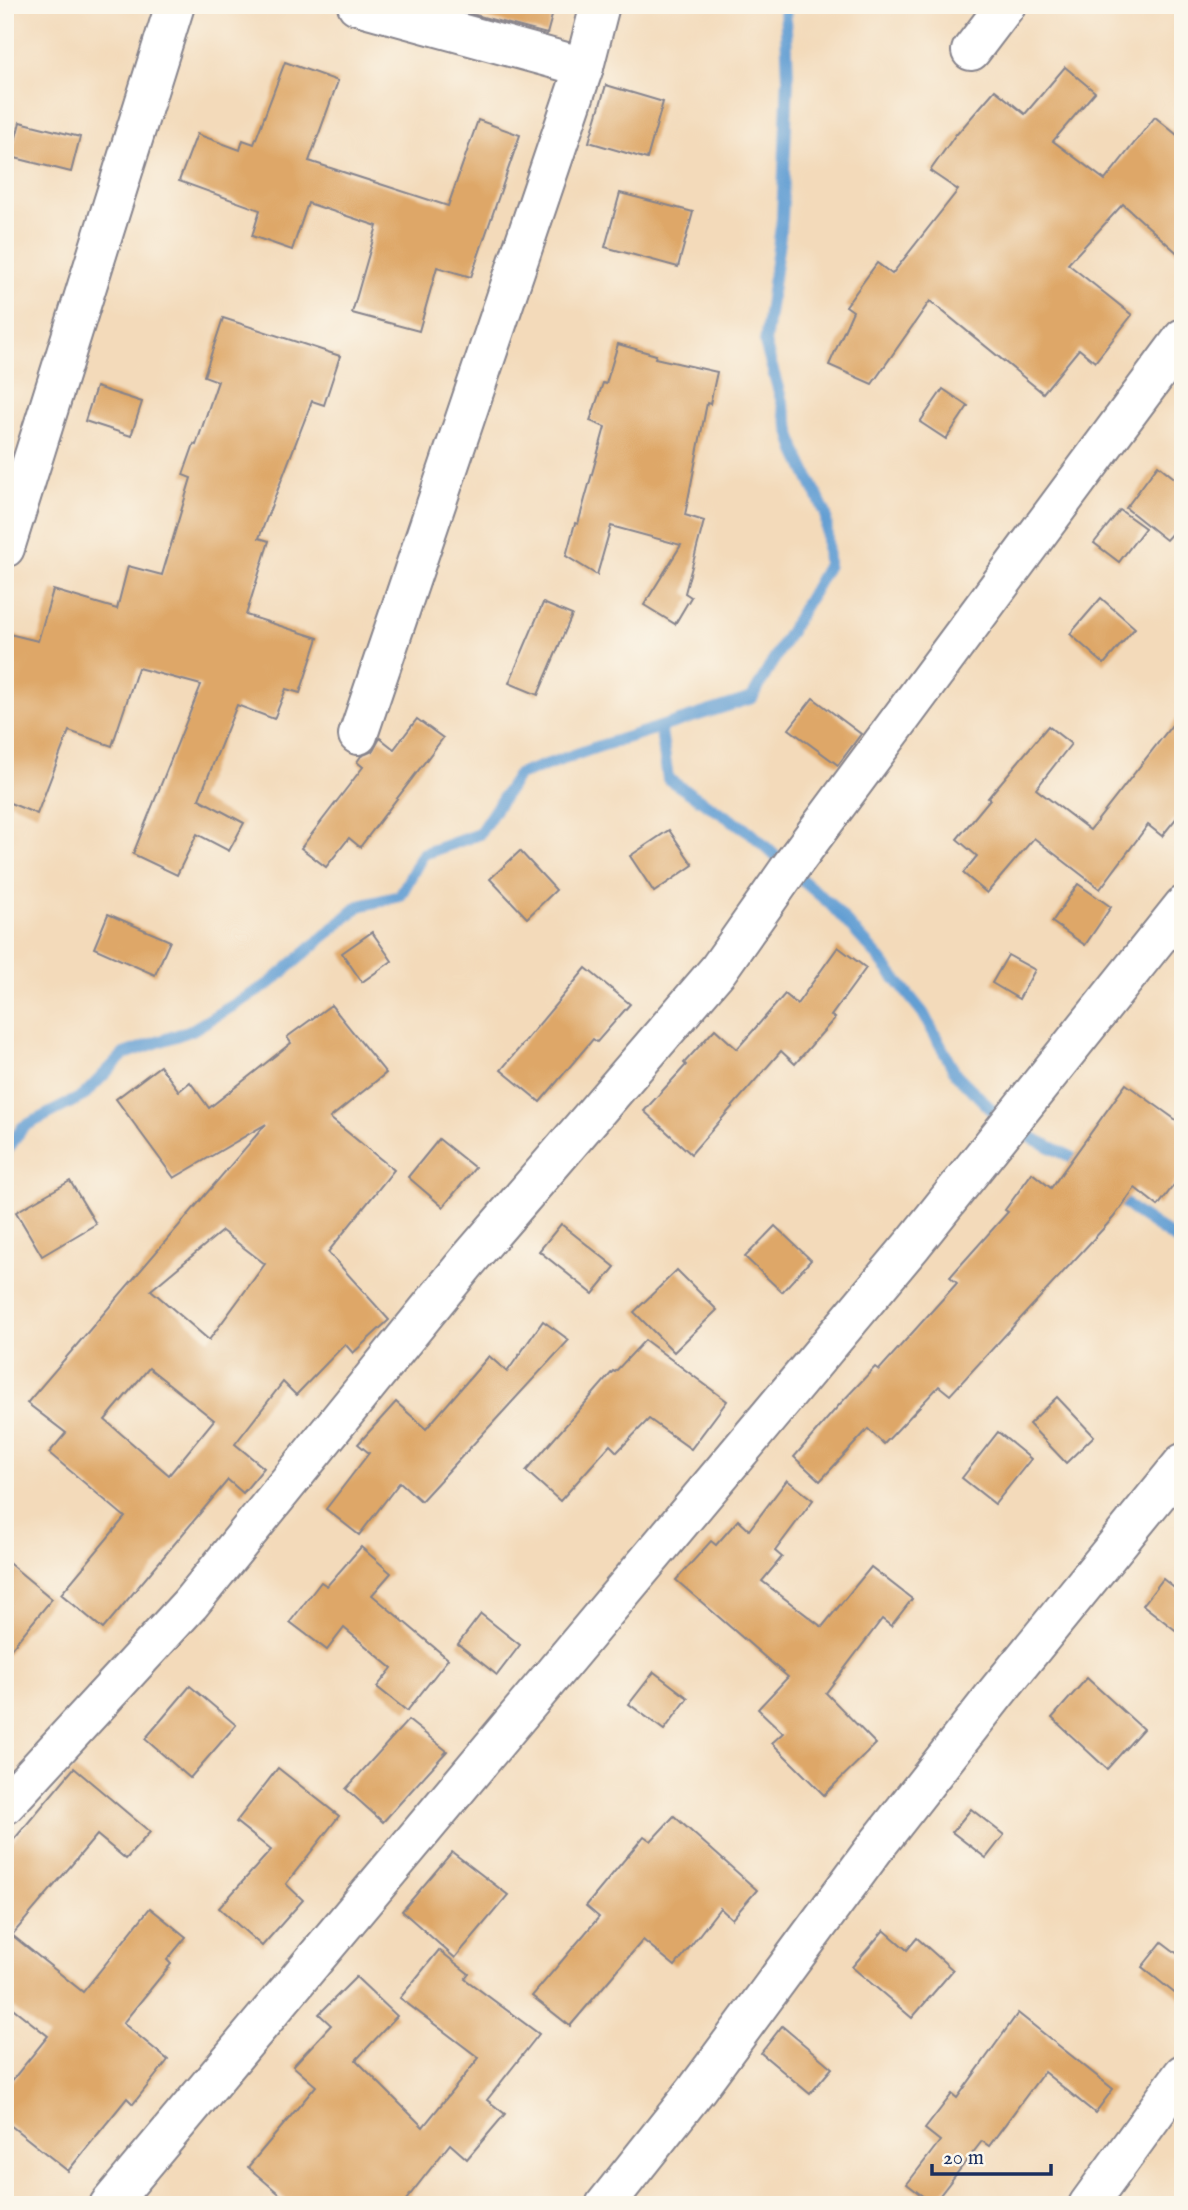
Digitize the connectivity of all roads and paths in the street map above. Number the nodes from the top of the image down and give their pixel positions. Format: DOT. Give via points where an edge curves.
graph roads {
  1 [pos="175,5"];
  2 [pos="357,5"];
  3 [pos="600,5"];
  4 [pos="1006,5"];
  5 [pos="971,51"];
  6 [pos="584,67"];
  7 [pos="1183,338"];
  8 [pos="5,548"];
  9 [pos="358,735"];
  10 [pos="1183,906"];
  11 [pos="1183,1463"];
  12 [pos="5,1805"];
  13 [pos="1183,2074"];
  14 [pos="109,2205"];
  15 [pos="605,2205"];
  16 [pos="1088,2205"];
  1 -- 8 [label="street"];
  2 -- 6 [label="street"];
  3 -- 6 [label="street"];
  4 -- 5 [label="street"];
  6 -- 9 [label="street"];
  7 -- 12 [label="street" via="718,970 466,1263 190,1604"];
  10 -- 14 [label="street" via="913,1244"];
  11 -- 15 [label="street" via="890,1828"];
  13 -- 16 [label="street"];
}
